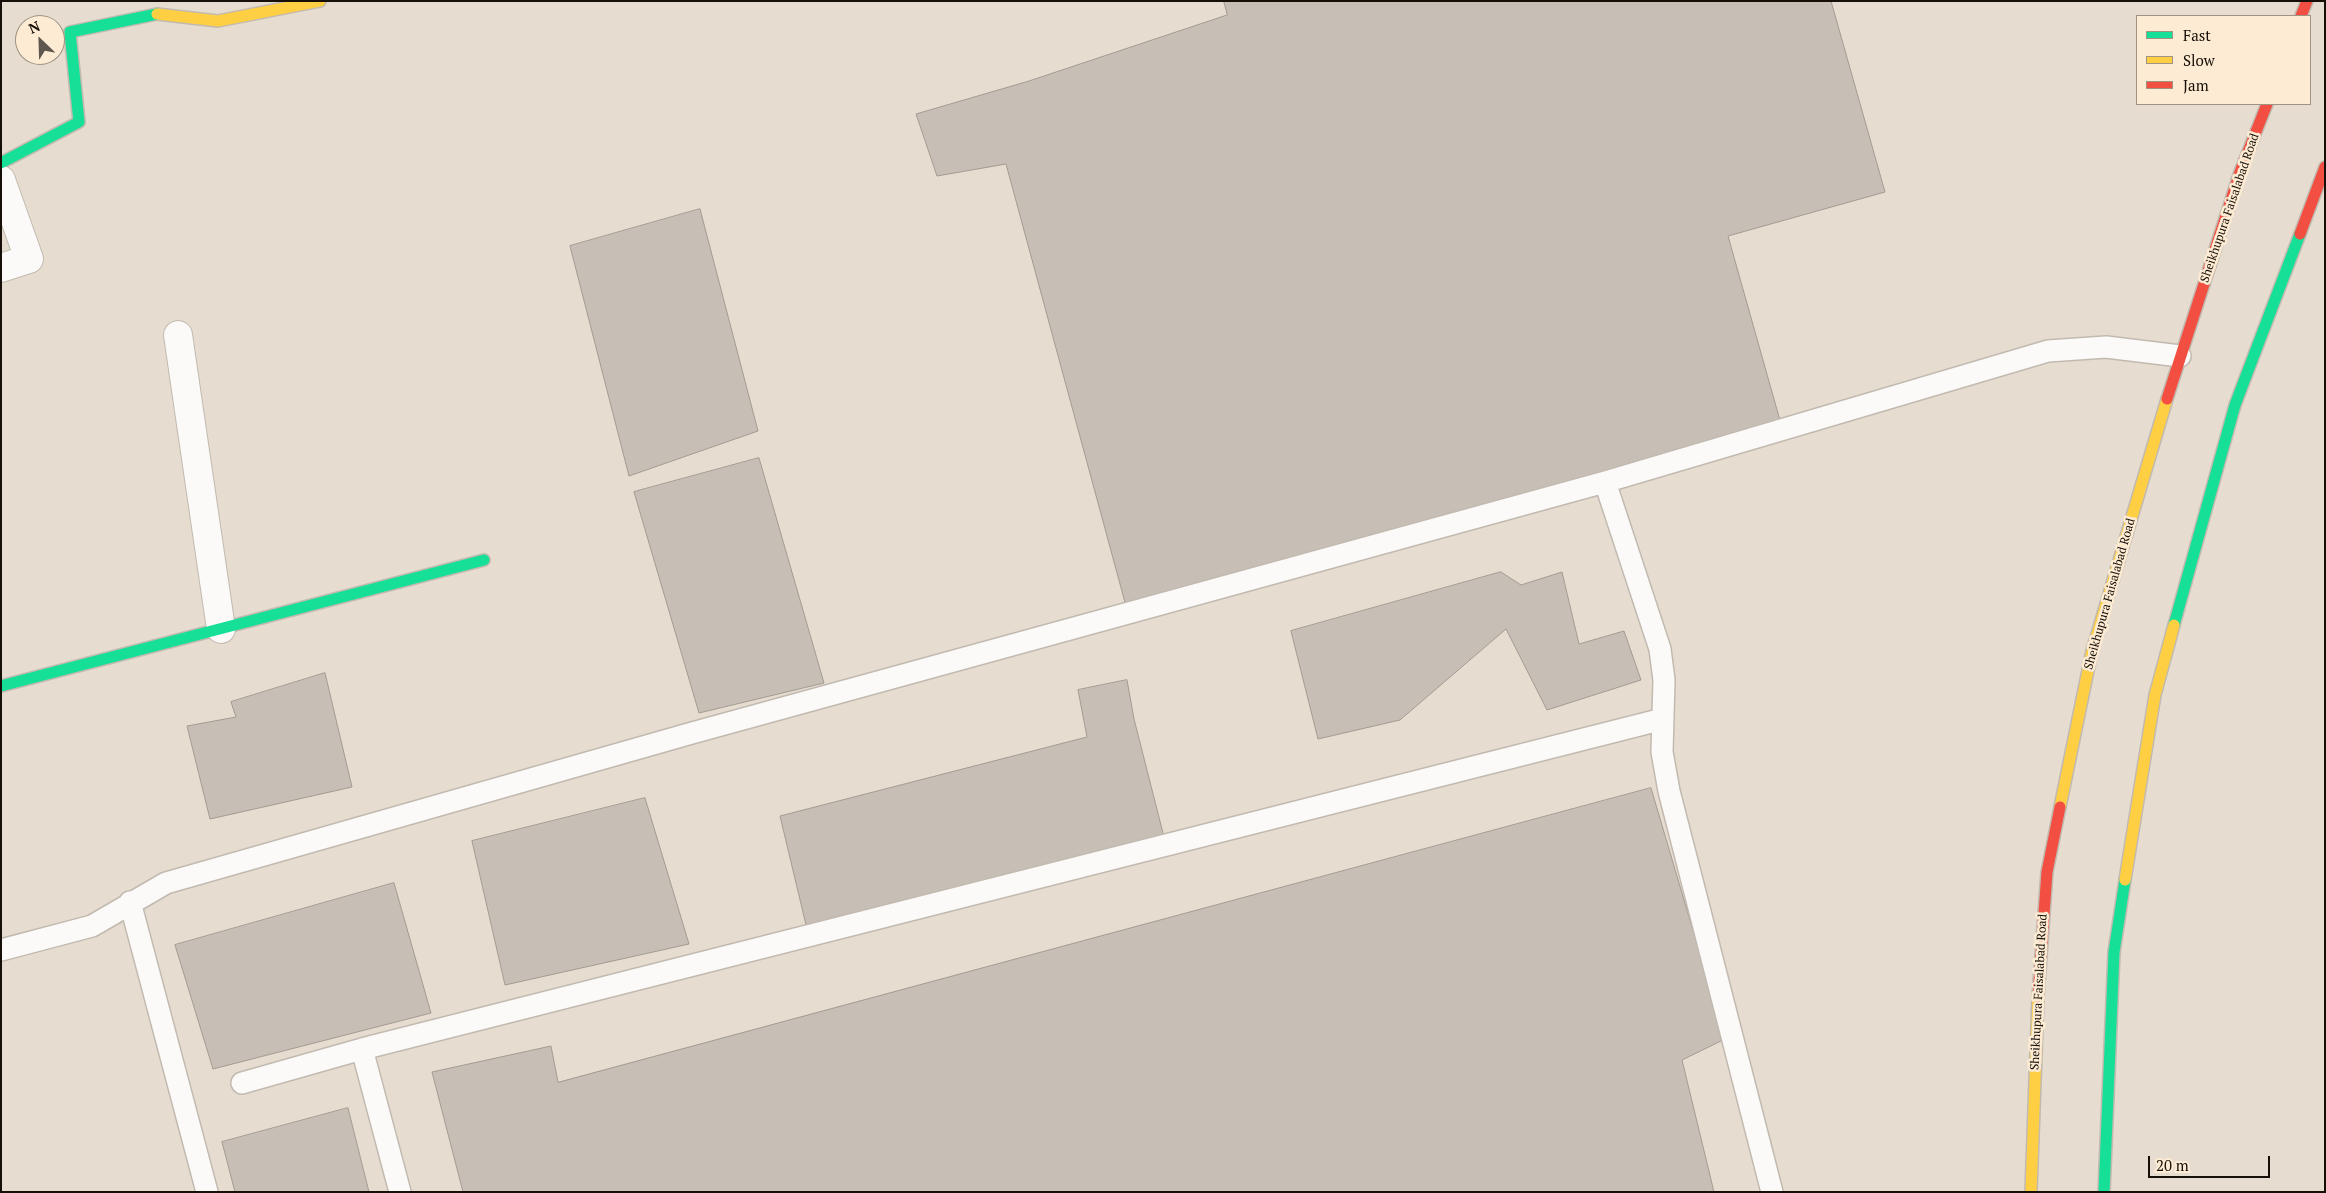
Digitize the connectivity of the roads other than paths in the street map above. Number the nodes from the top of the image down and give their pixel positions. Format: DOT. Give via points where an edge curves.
graph roads {
  1 [pos="320,1"];
  2 [pos="2307,1"];
  3 [pos="152,8"];
  4 [pos="2301,15"];
  5 [pos="2267,105"];
  6 [pos="1,163"];
  7 [pos="2325,167"];
  8 [pos="1,180"];
  9 [pos="1,268"];
  10 [pos="178,335"];
  11 [pos="2180,356"];
  12 [pos="1605,482"];
  13 [pos="484,560"];
  14 [pos="221,629"];
  15 [pos="1,686"];
  16 [pos="1663,719"];
  17 [pos="130,902"];
  18 [pos="1,950"];
  19 [pos="362,1049"];
  20 [pos="242,1083"];
  21 [pos="207,1192"];
  22 [pos="400,1192"];
  23 [pos="1772,1192"];
  24 [pos="2031,1192"];
  25 [pos="2104,1192"];
  1 -- 3 [label="main road" via="218,21"];
  2 -- 4 [label="main road"];
  3 -- 6 [label="main road" via="70,32 79,122"];
  5 -- 11 [label="main road, Sheikhupura Faisalabad Road" via="2240,172"];
  7 -- 25 [label="main road" via="2235,405 2155,695 2114,952"];
  8 -- 9 [label="street" via="29,259"];
  10 -- 14 [label="street"];
  11 -- 12 [label="lane" via="2106,347 2048,351"];
  11 -- 24 [label="main road, Sheikhupura Faisalabad Road" via="2092,651 2047,872 2036,1018"];
  12 -- 16 [label="lane" via="1660,649 1664,680"];
  12 -- 17 [label="lane" via="673,739 166,883"];
  13 -- 14 [label="main road"];
  14 -- 15 [label="main road"];
  16 -- 19 [label="lane"];
  16 -- 23 [label="lane" via="1662,752 1670,791"];
  17 -- 18 [label="lane" via="92,926"];
  17 -- 21 [label="lane"];
  19 -- 20 [label="lane"];
  19 -- 22 [label="lane"];
}
